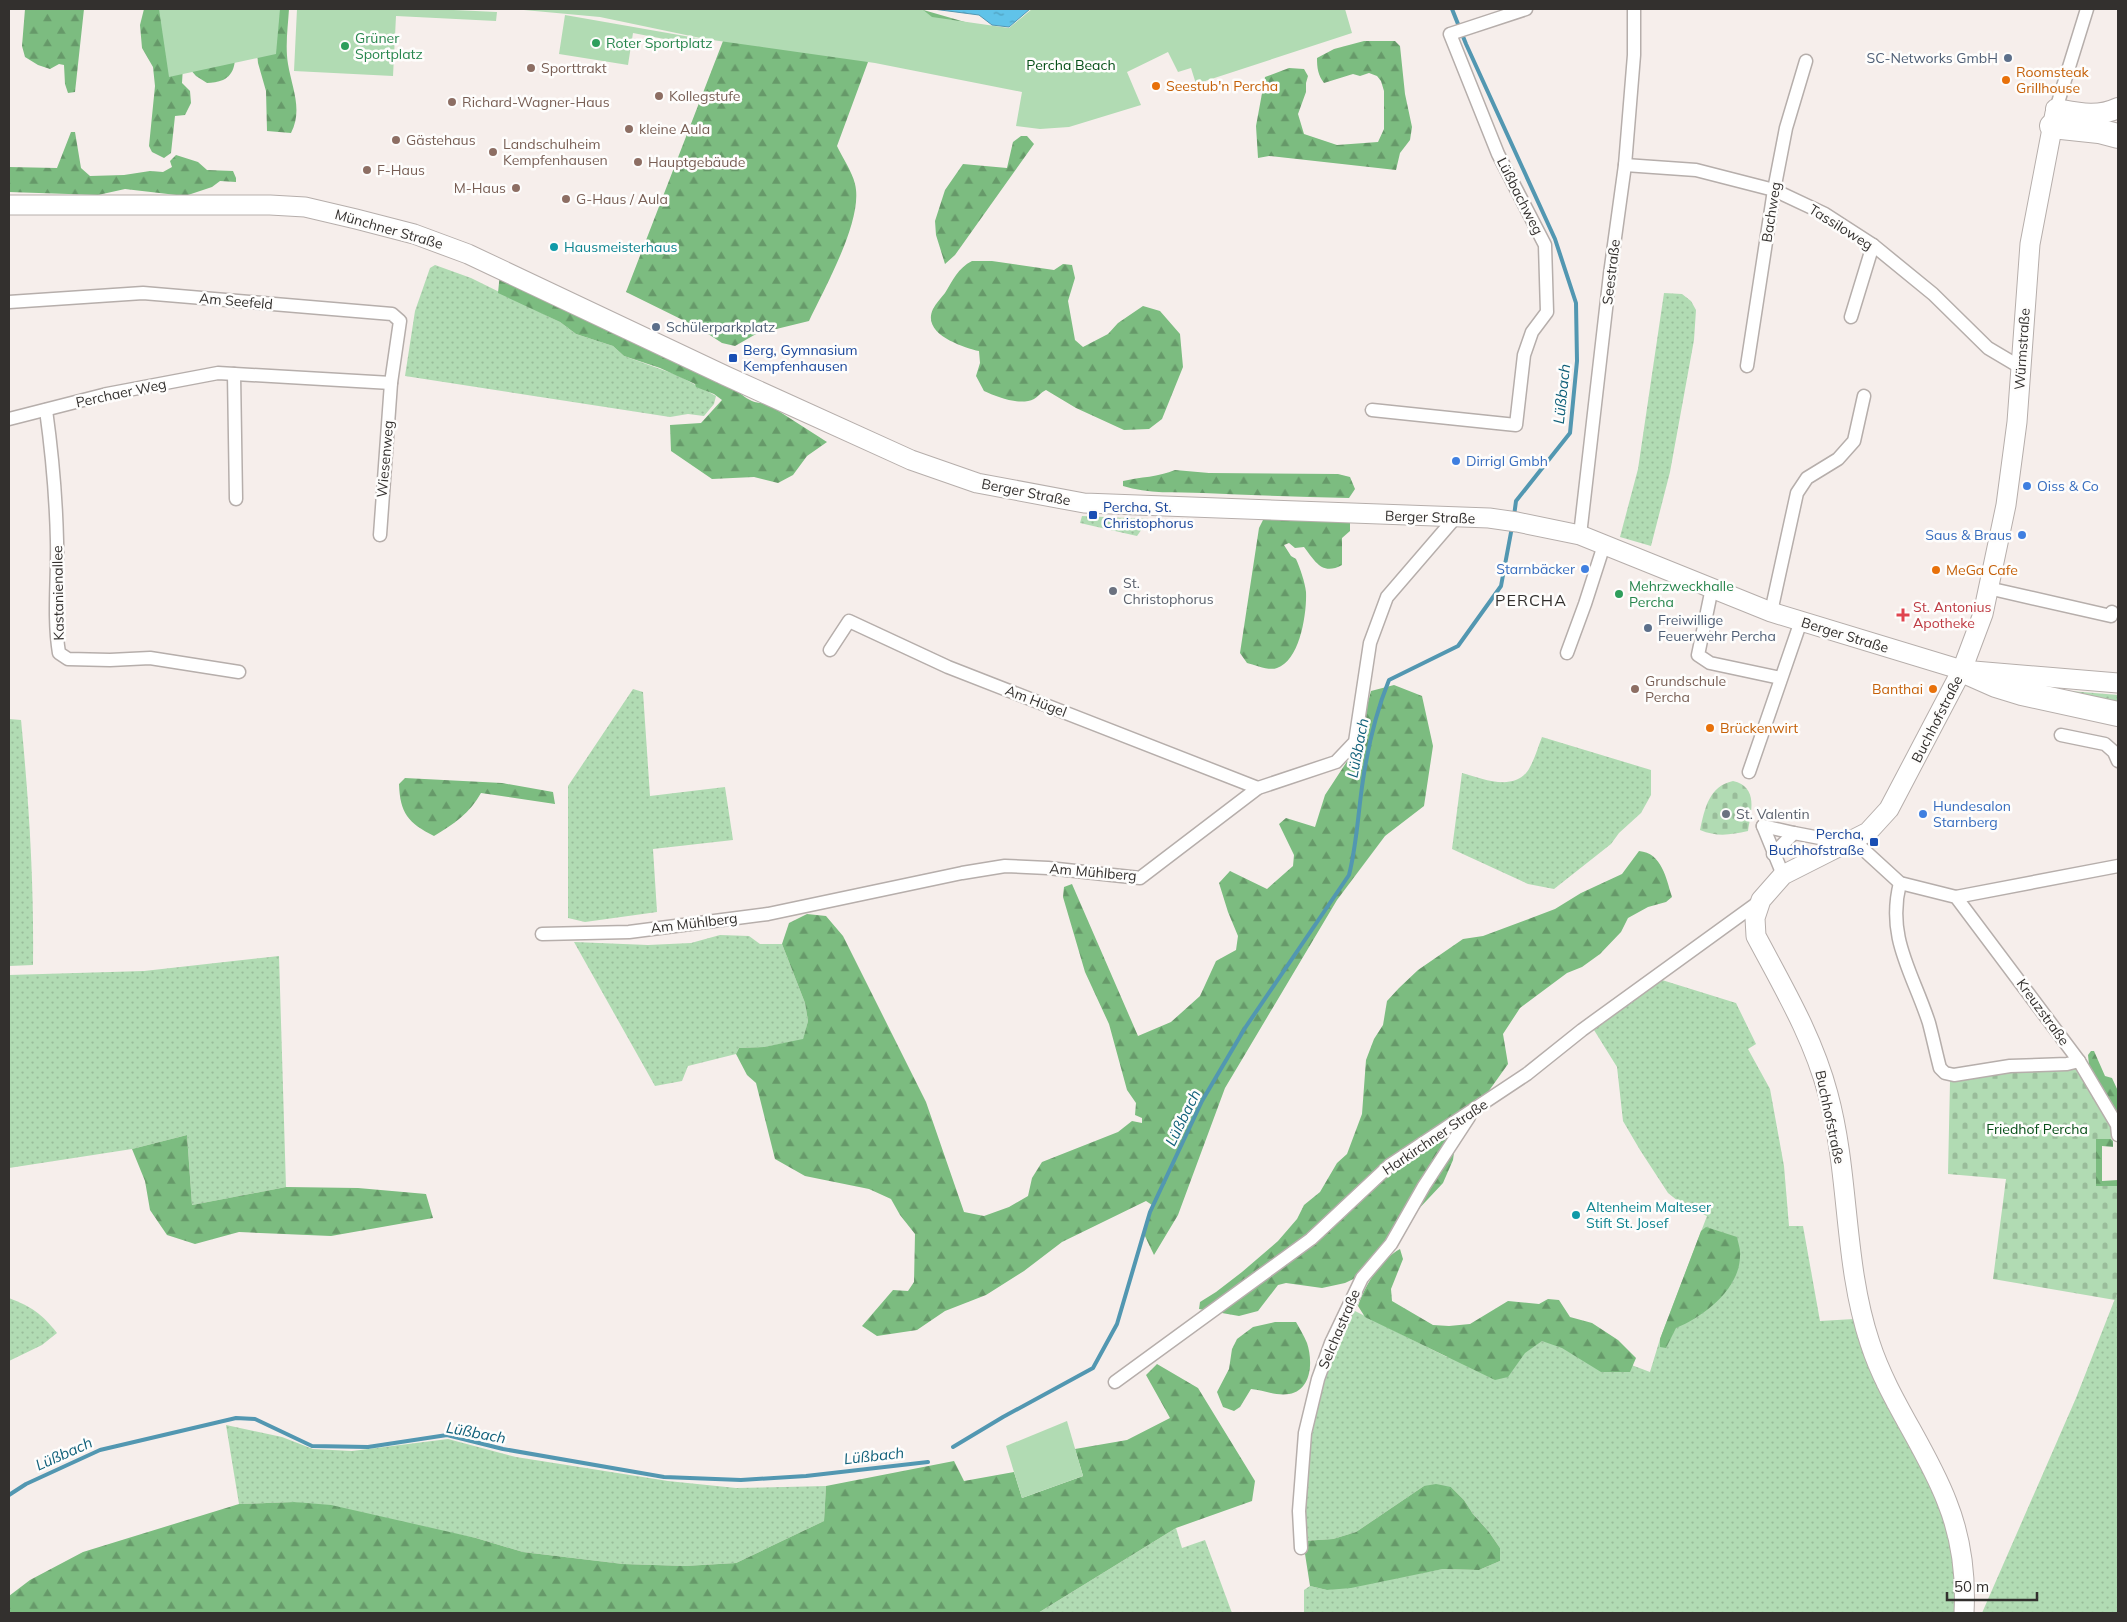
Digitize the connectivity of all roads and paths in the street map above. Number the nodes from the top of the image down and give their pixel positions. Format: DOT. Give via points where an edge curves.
graph roads {
  1 [pos="1526,9"];
  2 [pos="1634,9"];
  3 [pos="2087,9"];
  4 [pos="1806,60"];
  5 [pos="2118,108"];
  6 [pos="2054,118"];
  7 [pos="2118,136"];
  8 [pos="1625,165"];
  9 [pos="1774,190"];
  10 [pos="9,205"];
  11 [pos="1873,245"];
  12 [pos="9,302"];
  13 [pos="1851,317"];
  14 [pos="1748,366"];
  15 [pos="2020,367"];
  16 [pos="234,374"];
  17 [pos="391,382"];
  18 [pos="739,382"];
  19 [pos="1864,396"];
  20 [pos="46,410"];
  21 [pos="1372,410"];
  22 [pos="9,419"];
  23 [pos="236,499"];
  24 [pos="1455,518"];
  25 [pos="380,535"];
  26 [pos="1580,535"];
  27 [pos="1604,545"];
  28 [pos="1712,588"];
  29 [pos="1988,588"];
  30 [pos="1771,612"];
  31 [pos="2112,612"];
  32 [pos="1801,621"];
  33 [pos="830,650"];
  34 [pos="1567,653"];
  35 [pos="1962,670"];
  36 [pos="239,672"];
  37 [pos="1780,678"];
  38 [pos="2118,683"];
  39 [pos="2118,714"];
  40 [pos="2061,735"];
  41 [pos="2118,761"];
  42 [pos="1749,772"];
  43 [pos="1258,788"];
  44 [pos="1794,833"];
  45 [pos="1850,842"];
  46 [pos="1773,854"];
  47 [pos="2118,866"];
  48 [pos="1783,875"];
  49 [pos="1900,883"];
  50 [pos="1956,897"];
  51 [pos="1761,900"];
  52 [pos="542,934"];
  53 [pos="2079,1061"];
  54 [pos="1472,1112"];
  55 [pos="2118,1135"];
  56 [pos="1115,1382"];
  57 [pos="1301,1548"];
  58 [pos="1964,1613"];
  1 -- 21 [label="street, Lüßbachweg" via="1450,34 1498,154 1545,245 1548,312 1532,332 1524,355 1516,425"];
  2 -- 8 [label="street, Seestraße" via="1634,55"];
  3 -- 6 [label="street"];
  4 -- 9 [label="street, Bachweg" via="1786,128"];
  5 -- 6 [label="main road" via="2109,112"];
  6 -- 7 [label="highway"];
  6 -- 15 [label="main road, Würmstraße" via="2030,244"];
  8 -- 9 [label="street, Tassiloweg" via="1696,170"];
  8 -- 26 [label="street, Seestraße"];
  9 -- 11 [label="street, Tassiloweg" via="1825,214"];
  9 -- 14 [label="street, Bachweg"];
  10 -- 18 [label="main road, Münchner Straße" via="270,205 305,207 356,219 414,234 468,254"];
  11 -- 13 [label="street"];
  11 -- 15 [label="street, Tassiloweg" via="1933,294 1988,348"];
  12 -- 17 [label="street, Am Seefeld" via="143,293 392,314 400,321"];
  15 -- 29 [label="main road, Würmstraße" via="2017,422 2007,495"];
  16 -- 17 [label="street, Perchaer Weg"];
  16 -- 20 [label="street, Perchaer Weg" via="218,373 107,394"];
  16 -- 23 [label="street"];
  17 -- 25 [label="street, Wiesenweg"];
  18 -- 24 [label="main road, Berger Straße" via="912,460 977,483 1031,494 1084,503"];
  19 -- 30 [label="street" via="1854,441 1838,460 1807,478 1797,493"];
  20 -- 22 [label="street, Perchaer Weg"];
  20 -- 36 [label="street, Kastanienallee" via="57,542 59,653 68,659 150,658"];
  24 -- 26 [label="main road, Berger Straße" via="1489,518"];
  24 -- 43 [label="street, Am Mühlberg" via="1387,597 1370,643 1355,742 1336,762"];
  26 -- 27 [label="main road, Berger Straße"];
  27 -- 28 [label="main road, Berger Straße"];
  27 -- 34 [label="street"];
  28 -- 30 [label="main road, Berger Straße"];
  28 -- 37 [label="street" via="1698,655 1710,663"];
  29 -- 31 [label="street" via="2111,616"];
  29 -- 35 [label="main road, Würmstraße" via="1983,614"];
  30 -- 32 [label="main road, Berger Straße"];
  32 -- 35 [label="main road, Berger Straße"];
  32 -- 37 [label="street"];
  33 -- 43 [label="street, Am Hügel" via="849,621 948,667"];
  35 -- 38 [label="main road, Berger Straße"];
  35 -- 39 [label="highway" via="2022,693"];
  35 -- 45 [label="main road, Buchhofstraße" via="1890,809 1868,832"];
  37 -- 42 [label="street"];
  40 -- 41 [label="street" via="2106,744"];
  43 -- 52 [label="street, Am Mühlberg" via="1140,878 1005,866 768,914 629,932"];
  44 -- 45 [label="street"];
  44 -- 46 [label="street"];
  44 -- 46 [label="street" via="1762,826"];
  45 -- 48 [label="main road, Buchhofstraße"];
  45 -- 49 [label="street"];
  46 -- 48 [label="street"];
  47 -- 50 [label="street"];
  48 -- 51 [label="main road, Buchhofstraße"];
  49 -- 50 [label="street"];
  49 -- 53 [label="street" via="1895,903 1896,928 1940,1068 1945,1073 1954,1075 2010,1066"];
  50 -- 53 [label="street, Kreuzstraße"];
  51 -- 54 [label="street, Harkirchner Straße"];
  51 -- 58 [label="main road, Buchhofstraße" via="1756,936 1816,1053 1828,1095 1839,1150 1860,1311 1886,1384 1947,1502 1963,1567"];
  53 -- 55 [label="street, Kreuzstraße" via="2118,1125"];
  54 -- 56 [label="street, Harkirchner Straße" via="1390,1165 1311,1239"];
  54 -- 57 [label="street, Selchastraße" via="1391,1244 1362,1278 1331,1343 1305,1433 1299,1511"];
}
